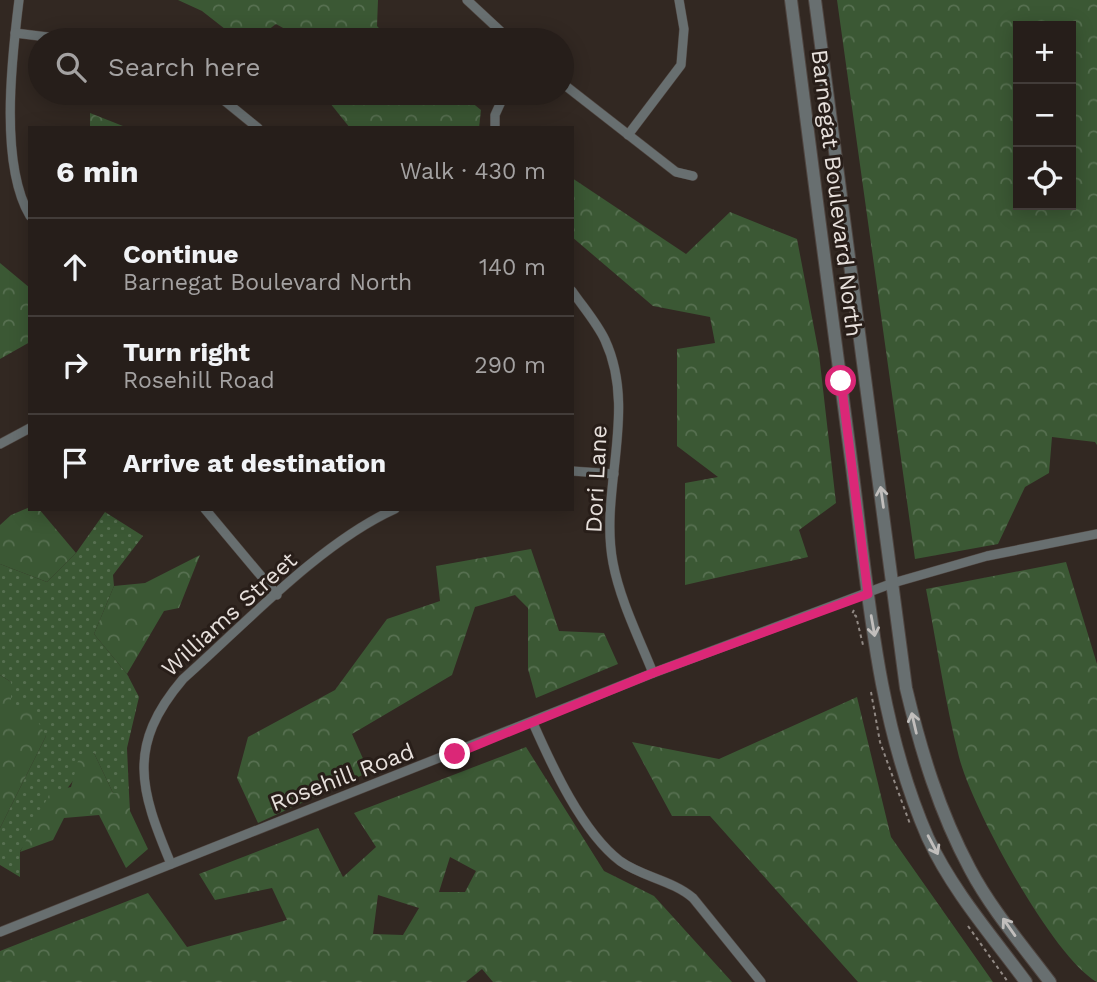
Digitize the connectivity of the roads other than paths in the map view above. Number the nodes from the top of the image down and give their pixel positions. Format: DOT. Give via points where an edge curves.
graph roads {
  1 [pos="19,0"];
  2 [pos="467,0"];
  3 [pos="678,0"];
  4 [pos="791,0"];
  5 [pos="815,0"];
  6 [pos="497,28"];
  7 [pos="15,33"];
  8 [pos="28,35"];
  9 [pos="574,92"];
  10 [pos="230,105"];
  11 [pos="500,105"];
  12 [pos="256,126"];
  13 [pos="495,126"];
  14 [pos="628,135"];
  15 [pos="693,176"];
  16 [pos="28,213"];
  17 [pos="574,294"];
  18 [pos="28,429"];
  19 [pos="0,444"];
  20 [pos="574,471"];
  21 [pos="614,474"];
  22 [pos="207,511"];
  23 [pos="391,511"];
  24 [pos="1097,534"];
  25 [pos="893,583"];
  26 [pos="868,594"];
  27 [pos="277,595"];
  28 [pos="653,673"];
  29 [pos="533,723"];
  30 [pos="171,864"];
  31 [pos="0,932"];
  32 [pos="761,982"];
  33 [pos="1026,982"];
  34 [pos="1050,982"];
  1 -- 7 [label="street"];
  2 -- 6 [label="street"];
  3 -- 14 [label="street" via="684,29 681,65"];
  4 -- 26 [label="street, Barnegat Boulevard North"];
  25 -- 5 [label="street, Barnegat Boulevard North, one-way"];
  7 -- 8 [label="street"];
  7 -- 16 [label="street" via="3,162 7,181"];
  9 -- 14 [label="street"];
  10 -- 12 [label="street"];
  11 -- 13 [label="street"];
  14 -- 15 [label="street" via="676,172"];
  17 -- 21 [label="street, Dori Lane" via="606,340 614,373 620,407"];
  18 -- 19 [label="street"];
  20 -- 21 [label="street"];
  21 -- 28 [label="street, Dori Lane" via="612,563"];
  22 -- 27 [label="street"];
  23 -- 27 [label="street, Williams Street" via="350,532"];
  24 -- 25 [label="street, Rosehill Road" via="987,556"];
  25 -- 26 [label="street, Rosehill Road"];
  34 -- 25 [label="street, Barnegat Boulevard North, one-way" via="970,870 938,800 906,688"];
  26 -- 28 [label="street, Rosehill Road"];
  26 -- 33 [label="street, Barnegat Boulevard North, one-way" via="889,721 929,840 963,897"];
  27 -- 30 [label="street, Williams Street" via="161,704 143,768 147,806"];
  28 -- 29 [label="street, Rosehill Road"];
  29 -- 30 [label="street, Rosehill Road"];
  29 -- 32 [label="street" via="562,789 610,852 629,867 684,890"];
  30 -- 31 [label="street, Rosehill Road"];
}
